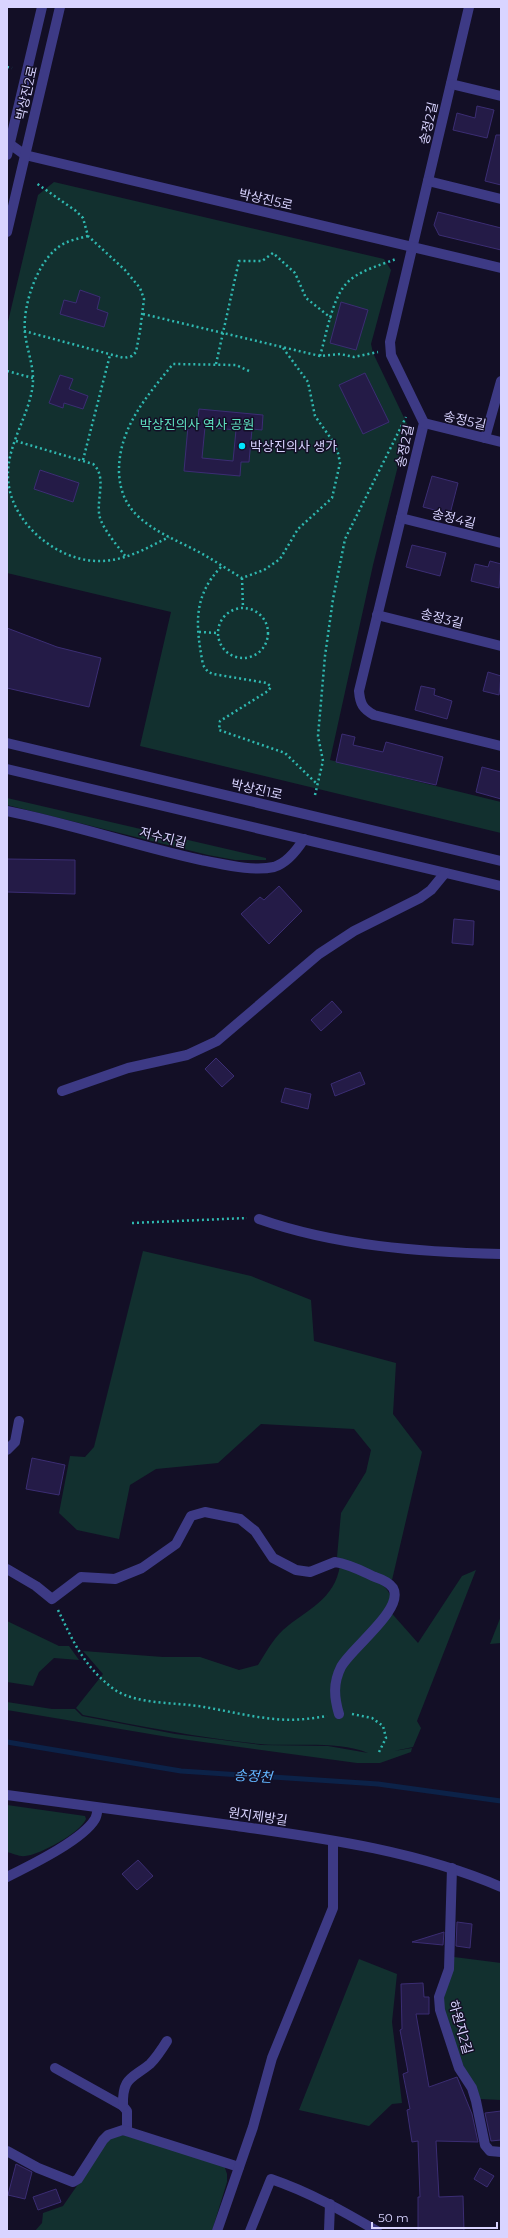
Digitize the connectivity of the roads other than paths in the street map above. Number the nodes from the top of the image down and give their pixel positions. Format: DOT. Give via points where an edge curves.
graph roads {
  1 [pos="42,7"];
  2 [pos="60,7"];
  3 [pos="469,7"];
  4 [pos="451,84"];
  5 [pos="501,96"];
  6 [pos="8,142"];
  7 [pos="7,155"];
  8 [pos="25,155"];
  9 [pos="7,159"];
  10 [pos="428,181"];
  11 [pos="501,199"];
  12 [pos="7,232"];
  13 [pos="413,247"];
  14 [pos="501,268"];
  15 [pos="501,381"];
  16 [pos="424,423"];
  17 [pos="485,438"];
  18 [pos="501,442"];
  19 [pos="401,518"];
  20 [pos="501,543"];
  21 [pos="377,615"];
  22 [pos="501,646"];
  23 [pos="7,743"];
  24 [pos="501,746"];
  25 [pos="7,769"];
  26 [pos="7,811"];
  27 [pos="304,839"];
  28 [pos="501,861"];
  29 [pos="445,873"];
  30 [pos="501,886"];
  31 [pos="62,1091"];
  32 [pos="259,1219"];
  33 [pos="501,1254"];
  34 [pos="19,1421"];
  35 [pos="7,1450"];
  36 [pos="7,1569"];
  37 [pos="339,1714"];
  38 [pos="7,1795"];
  39 [pos="98,1808"];
  40 [pos="332,1841"];
  41 [pos="452,1868"];
  42 [pos="7,1877"];
  43 [pos="501,1887"];
  44 [pos="167,2041"];
  45 [pos="55,2068"];
  46 [pos="123,2106"];
  47 [pos="128,2131"];
  48 [pos="7,2151"];
  49 [pos="501,2152"];
  50 [pos="239,2167"];
  51 [pos="330,2204"];
  52 [pos="217,2231"];
  53 [pos="250,2231"];
  54 [pos="329,2231"];
  55 [pos="377,2231"];
  1 -- 6 [label="street, 박상진2로"];
  2 -- 8 [label="street, 박상진2로"];
  3 -- 4 [label="street, 송정2길"];
  4 -- 5 [label="street"];
  4 -- 10 [label="street, 송정2길"];
  6 -- 7 [label="street, 박상진2로"];
  6 -- 8 [label="street"];
  8 -- 9 [label="street"];
  8 -- 12 [label="street, 박상진2로"];
  8 -- 13 [label="street, 박상진5로"];
  10 -- 11 [label="street"];
  10 -- 13 [label="street, 송정2길"];
  13 -- 14 [label="street, 박상진5로"];
  13 -- 16 [label="street, 송정2길" via="390,342 391,355"];
  15 -- 17 [label="street"];
  16 -- 17 [label="street, 송정5길"];
  16 -- 19 [label="street, 송정2길"];
  17 -- 18 [label="street, 송정5길"];
  19 -- 20 [label="street, 송정4길"];
  19 -- 21 [label="street, 송정2길"];
  21 -- 22 [label="street, 송정3길"];
  21 -- 24 [label="street, 송정2길" via="359,691 360,702 366,710 374,715"];
  23 -- 28 [label="street, 박상진1로"];
  25 -- 27 [label="street"];
  26 -- 27 [label="street, 저수지길" via="163,852 257,868 276,866 284,862"];
  27 -- 29 [label="street"];
  29 -- 30 [label="street"];
  29 -- 31 [label="street" via="420,898 354,931 319,954 217,1041 187,1055 128,1068"];
  32 -- 33 [label="street" via="292,1230 375,1246"];
  34 -- 35 [label="street" via="15,1442"];
  36 -- 37 [label="street" via="52,1599 81,1577 115,1579 142,1568 176,1544 188,1521 196,1514 205,1512 240,1518 255,1531 273,1558 296,1570 310,1572 331,1563 340,1563 382,1580 393,1589 394,1601 387,1615 355,1648 341,1667 336,1678 334,1694"];
  38 -- 39 [label="street, 원지제방길"];
  39 -- 40 [label="street, 원지제방길"];
  39 -- 42 [label="street" via="96,1818 89,1826 56,1851"];
  40 -- 41 [label="street, 원지제방길" via="375,1848"];
  40 -- 50 [label="street" via="333,1908 272,2058"];
  41 -- 43 [label="street, 원지제방길"];
  41 -- 49 [label="street, 하원지2길" via="449,1969 439,1997 440,2010 459,2068 472,2088 485,2145 493,2152"];
  44 -- 46 [label="street" via="150,2064 128,2081"];
  45 -- 46 [label="street"];
  46 -- 47 [label="street" via="127,2111"];
  47 -- 48 [label="street" via="122,2130 108,2135 78,2179 73,2182 38,2168"];
  47 -- 50 [label="street"];
  50 -- 52 [label="street"];
  51 -- 53 [label="street" via="293,2186 271,2179"];
  51 -- 54 [label="street"];
  51 -- 55 [label="street"];
}
